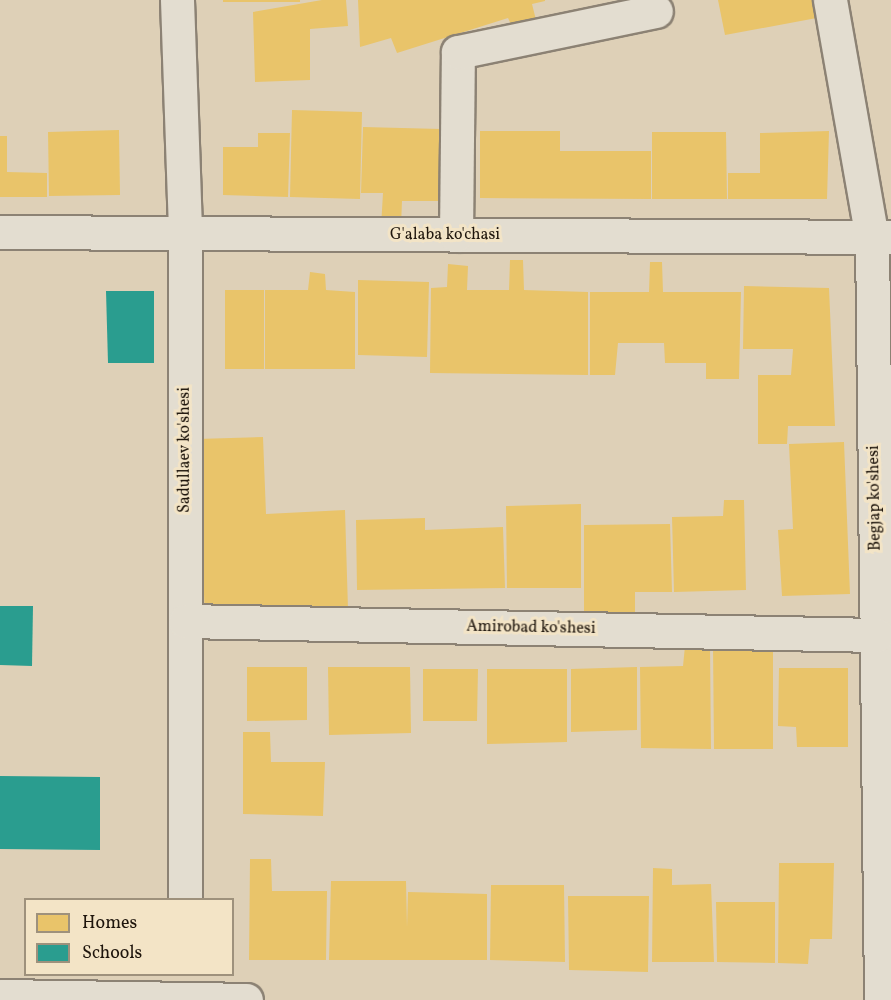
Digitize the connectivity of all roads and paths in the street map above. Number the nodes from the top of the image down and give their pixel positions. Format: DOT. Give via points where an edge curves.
graph roads {
  1 [pos="177,0"];
  2 [pos="830,0"];
  3 [pos="656,11"];
  4 [pos="0,232"];
  5 [pos="185,233"];
  6 [pos="456,235"];
  7 [pos="882,237"];
  8 [pos="185,621"];
  9 [pos="877,635"];
  10 [pos="185,898"];
  11 [pos="185,987"];
  12 [pos="0,996"];
  13 [pos="246,1000"];
  14 [pos="881,1000"];
  1 -- 5 [label="street, Sadullaev ko'shesi"];
  2 -- 7 [label="street, Begjap ko'shesi"];
  3 -- 6 [label="street" via="458,52"];
  4 -- 5 [label="street, G'alaba ko'chasi"];
  5 -- 6 [label="street, G'alaba ko'chasi"];
  5 -- 8 [label="street, Sadullaev ko'shesi"];
  6 -- 7 [label="street, G'alaba ko'chasi"];
  7 -- 9 [label="street, Begjap ko'shesi"];
  8 -- 9 [label="street, Amirobad ko'shesi"];
  8 -- 10 [label="street, Sadullaev ko'shesi"];
  9 -- 14 [label="street, Begjap ko'shesi"];
  11 -- 12 [label="street"];
  11 -- 13 [label="street"];
}
